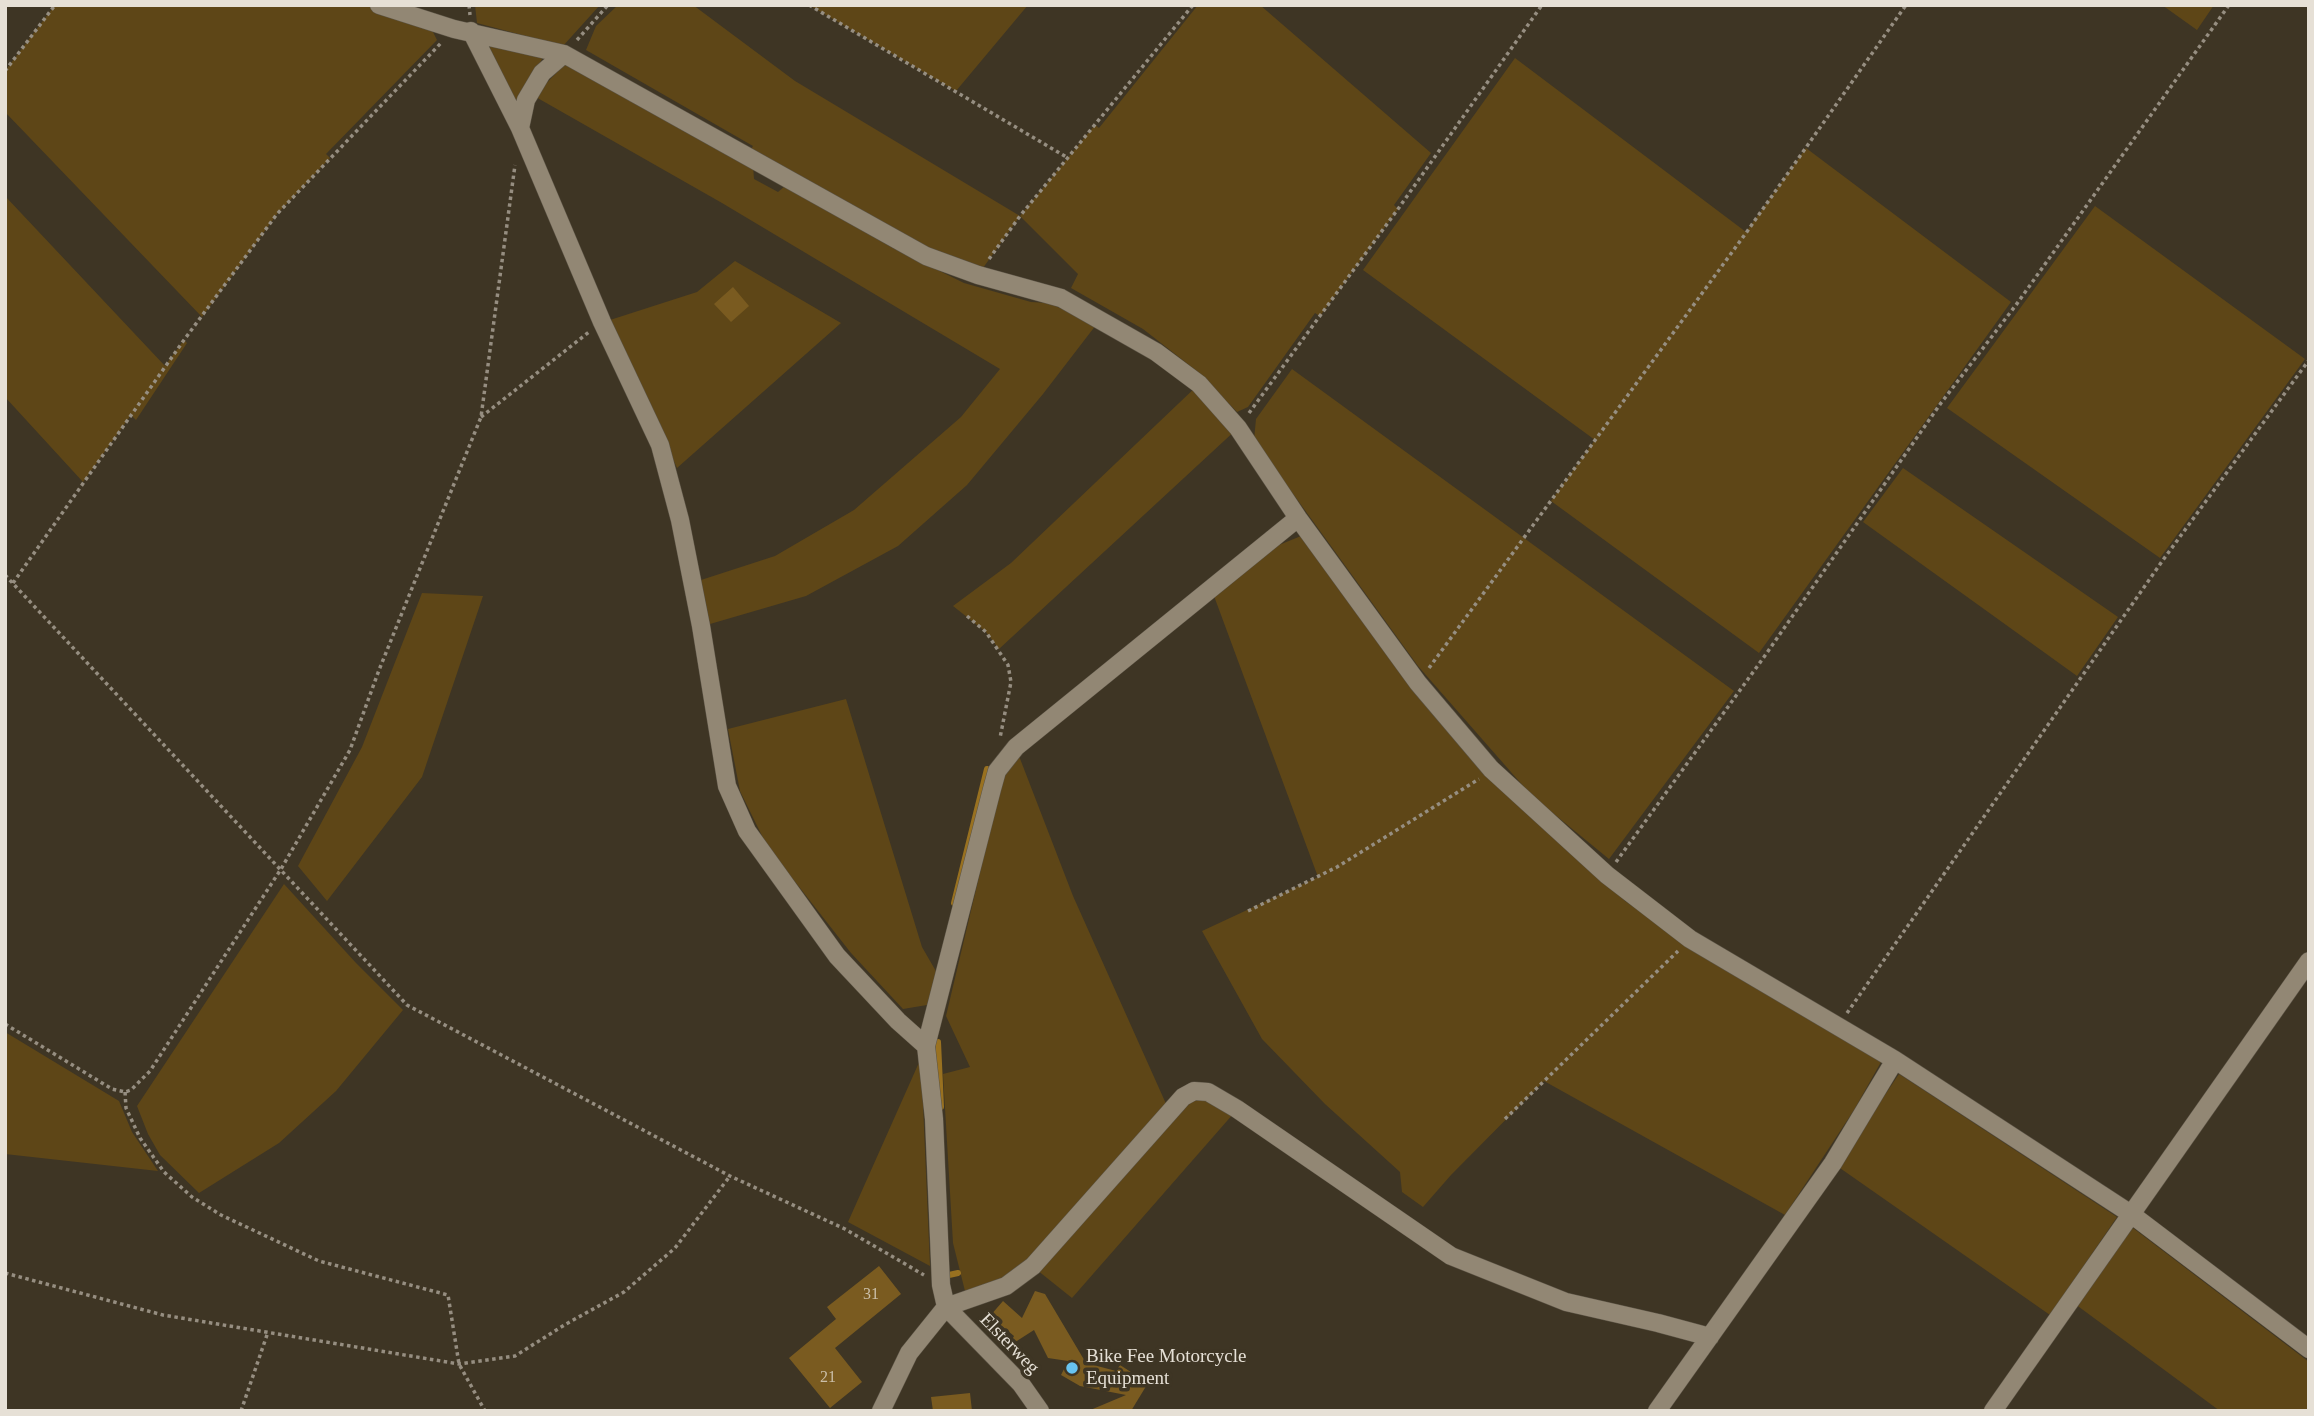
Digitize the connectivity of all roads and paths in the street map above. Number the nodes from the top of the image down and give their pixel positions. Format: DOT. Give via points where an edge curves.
graph roads {
  1 [pos="55,5"];
  2 [pos="379,5"];
  3 [pos="608,5"];
  4 [pos="809,5"];
  5 [pos="1193,5"];
  6 [pos="1542,5"];
  7 [pos="1906,5"];
  8 [pos="2229,5"];
  9 [pos="463,30"];
  10 [pos="564,54"];
  11 [pos="5,71"];
  12 [pos="520,128"];
  13 [pos="1068,158"];
  14 [pos="978,275"];
  15 [pos="602,322"];
  16 [pos="2309,360"];
  17 [pos="481,417"];
  18 [pos="1238,428"];
  19 [pos="1298,518"];
  20 [pos="5,575"];
  21 [pos="13,583"];
  22 [pos="968,616"];
  23 [pos="1418,683"];
  24 [pos="997,771"];
  25 [pos="1484,775"];
  26 [pos="281,869"];
  27 [pos="1607,875"];
  28 [pos="1248,911"];
  29 [pos="1684,946"];
  30 [pos="2309,961"];
  31 [pos="5,1024"];
  32 [pos="1838,1025"];
  33 [pos="926,1046"];
  34 [pos="1895,1060"];
  35 [pos="125,1092"];
  36 [pos="1505,1119"];
  37 [pos="730,1176"];
  38 [pos="2131,1214"];
  39 [pos="5,1273"];
  40 [pos="941,1285"];
  41 [pos="946,1307"];
  42 [pos="268,1332"];
  43 [pos="1710,1337"];
  44 [pos="2309,1349"];
  45 [pos="459,1364"];
  46 [pos="241,1411"];
  47 [pos="485,1411"];
  48 [pos="881,1411"];
  49 [pos="1040,1411"];
  50 [pos="1657,1411"];
  51 [pos="1993,1411"];
  1 -- 11 [label="path"];
  2 -- 9 [label="street"];
  3 -- 10 [label="path"];
  4 -- 13 [label="path"];
  5 -- 13 [label="path"];
  6 -- 18 [label="path"];
  7 -- 23 [label="path"];
  8 -- 27 [label="path"];
  9 -- 10 [label="street"];
  9 -- 12 [label="street"];
  9 -- 21 [label="path" via="277,214"];
  10 -- 12 [label="street" via="542,73 531,91"];
  10 -- 14 [label="street" via="926,256"];
  12 -- 15 [label="street"];
  12 -- 17 [label="path"];
  13 -- 14 [label="path"];
  14 -- 18 [label="street" via="1061,298 1156,352 1199,384"];
  15 -- 17 [label="path"];
  15 -- 33 [label="street" via="660,445 701,626 727,786 747,831 837,956"];
  16 -- 32 [label="path" via="2163,560"];
  17 -- 26 [label="path" via="350,750"];
  18 -- 19 [label="street"];
  19 -- 23 [label="street"];
  19 -- 24 [label="street" via="1016,747"];
  20 -- 21 [label="path"];
  21 -- 26 [label="path"];
  22 -- 24 [label="path" via="999,649 1011,682"];
  23 -- 27 [label="street" via="1491,769"];
  24 -- 33 [label="street"];
  25 -- 28 [label="path" via="1337,867"];
  26 -- 35 [label="path" via="150,1071"];
  26 -- 37 [label="path" via="407,1005"];
  27 -- 32 [label="street" via="1690,939"];
  29 -- 36 [label="path"];
  30 -- 38 [label="street"];
  31 -- 35 [label="path" via="112,1089"];
  32 -- 34 [label="street"];
  33 -- 40 [label="street"];
  34 -- 38 [label="street"];
  34 -- 43 [label="street" via="1833,1163"];
  35 -- 45 [label="path" via="126,1108 140,1138 164,1172 192,1197 319,1261 448,1295"];
  37 -- 40 [label="path" via="845,1229"];
  37 -- 45 [label="path" via="675,1248 624,1292 515,1356"];
  38 -- 44 [label="street"];
  38 -- 51 [label="street"];
  39 -- 42 [label="path" via="163,1315"];
  40 -- 41 [label="street"];
  41 -- 43 [label="street" via="1006,1286 1033,1266 1183,1097 1201,1091 1237,1109 1451,1256 1566,1302"];
  41 -- 48 [label="street" via="909,1353"];
  41 -- 49 [label="street, Elsterweg" via="1021,1384"];
  42 -- 45 [label="path"];
  42 -- 46 [label="path"];
  43 -- 50 [label="street"];
  45 -- 47 [label="path"];
}
